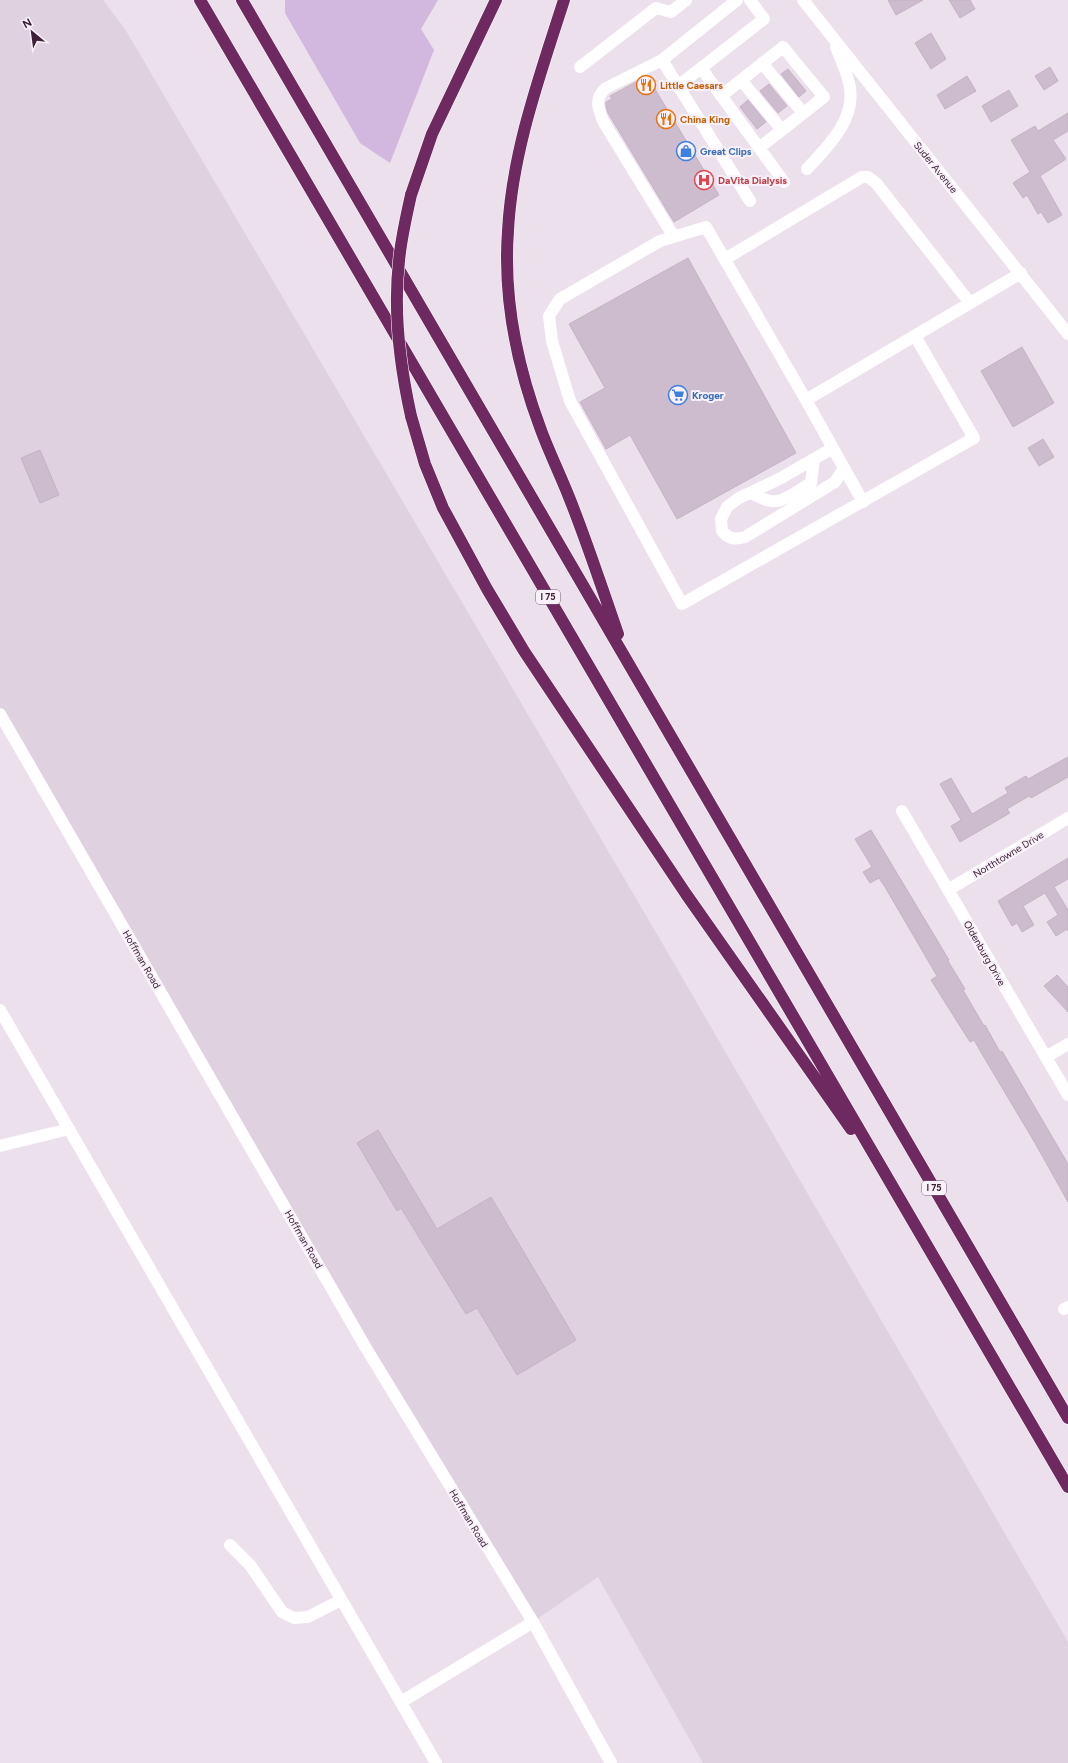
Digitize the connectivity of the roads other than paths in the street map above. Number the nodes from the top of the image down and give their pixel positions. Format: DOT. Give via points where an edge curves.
graph roads {
  1 [pos="200,0"];
  2 [pos="242,0"];
  3 [pos="496,0"];
  4 [pos="564,0"];
  5 [pos="686,0"];
  6 [pos="737,0"];
  7 [pos="750,0"];
  8 [pos="803,0"];
  9 [pos="829,31"];
  10 [pos="662,60"];
  11 [pos="762,64"];
  12 [pos="580,67"];
  13 [pos="701,68"];
  14 [pos="742,80"];
  15 [pos="678,86"];
  16 [pos="721,96"];
  17 [pos="803,113"];
  18 [pos="782,130"];
  19 [pos="759,148"];
  20 [pos="806,168"];
  21 [pos="784,182"];
  22 [pos="750,201"];
  23 [pos="674,237"];
  24 [pos="725,259"];
  25 [pos="1021,273"];
  26 [pos="970,303"];
  27 [pos="1068,334"];
  28 [pos="915,336"];
  29 [pos="806,400"];
  30 [pos="833,448"];
  31 [pos="814,459"];
  32 [pos="844,468"];
  33 [pos="750,493"];
  34 [pos="863,502"];
  35 [pos="628,662"];
  36 [pos="0,714"];
  37 [pos="902,811"];
  38 [pos="1068,818"];
  39 [pos="948,890"];
  40 [pos="0,1010"];
  41 [pos="1068,1044"];
  42 [pos="1046,1057"];
  43 [pos="1068,1095"];
  44 [pos="69,1129"];
  45 [pos="0,1146"];
  46 [pos="897,1193"];
  47 [pos="1068,1418"];
  48 [pos="1068,1487"];
  49 [pos="230,1545"];
  50 [pos="342,1600"];
  51 [pos="533,1622"];
  52 [pos="401,1702"];
  53 [pos="436,1763"];
  54 [pos="611,1763"];
  1 -- 46 [label="highway, I 75"];
  2 -- 35 [label="highway, I 75"];
  3 -- 46 [label="highway, bridge" via="432,134 411,195 399,261 400,354 410,416 425,464 443,508 524,651 694,906"];
  4 -- 35 [label="highway" via="528,116 513,185 508,232 509,299 519,357 534,410 569,497"];
  5 -- 12 [label="street" via="671,12 656,8"];
  6 -- 10 [label="street"];
  7 -- 13 [label="street" via="764,19"];
  8 -- 9 [label="street, Suder Avenue"];
  9 -- 20 [label="street" via="847,75 850,103 847,115 832,141"];
  9 -- 25 [label="street, Suder Avenue"];
  10 -- 15 [label="street"];
  10 -- 23 [label="street" via="606,88 599,96 598,108 603,121"];
  11 -- 14 [label="street"];
  11 -- 17 [label="street"];
  11 -- 17 [label="street" via="783,47 824,98"];
  13 -- 15 [label="street"];
  13 -- 16 [label="street"];
  14 -- 16 [label="street"];
  14 -- 18 [label="street"];
  15 -- 22 [label="street"];
  16 -- 19 [label="street"];
  17 -- 18 [label="street"];
  18 -- 19 [label="street"];
  19 -- 21 [label="street"];
  23 -- 24 [label="street" via="706,227"];
  23 -- 34 [label="street" via="660,241 560,299 549,316 552,341 570,401 682,604"];
  24 -- 26 [label="street" via="862,177 868,177 876,183"];
  24 -- 29 [label="street"];
  25 -- 26 [label="street"];
  25 -- 27 [label="street, Suder Avenue"];
  26 -- 28 [label="street"];
  28 -- 29 [label="street"];
  28 -- 34 [label="street" via="974,438"];
  29 -- 30 [label="street"];
  30 -- 31 [label="street"];
  30 -- 32 [label="street"];
  31 -- 33 [label="street"];
  31 -- 33 [label="street" via="811,483 785,498 771,501"];
  32 -- 33 [label="street" via="835,482 745,537 728,538 722,531 721,519 727,507"];
  32 -- 34 [label="street"];
  35 -- 47 [label="highway, I 75"];
  36 -- 51 [label="street, Hoffman Road" via="366,1348"];
  37 -- 39 [label="street, Oldenburg Drive"];
  38 -- 39 [label="street, Northtowne Drive"];
  39 -- 42 [label="street, Oldenburg Drive"];
  40 -- 44 [label="street"];
  41 -- 42 [label="street"];
  42 -- 43 [label="street, Oldenburg Drive"];
  44 -- 45 [label="street"];
  44 -- 50 [label="street"];
  46 -- 48 [label="highway, I 75"];
  49 -- 50 [label="street" via="250,1565 282,1612 294,1618 308,1617"];
  50 -- 52 [label="street"];
  51 -- 52 [label="street"];
  51 -- 54 [label="street, Hoffman Road"];
  52 -- 53 [label="street"];
}
